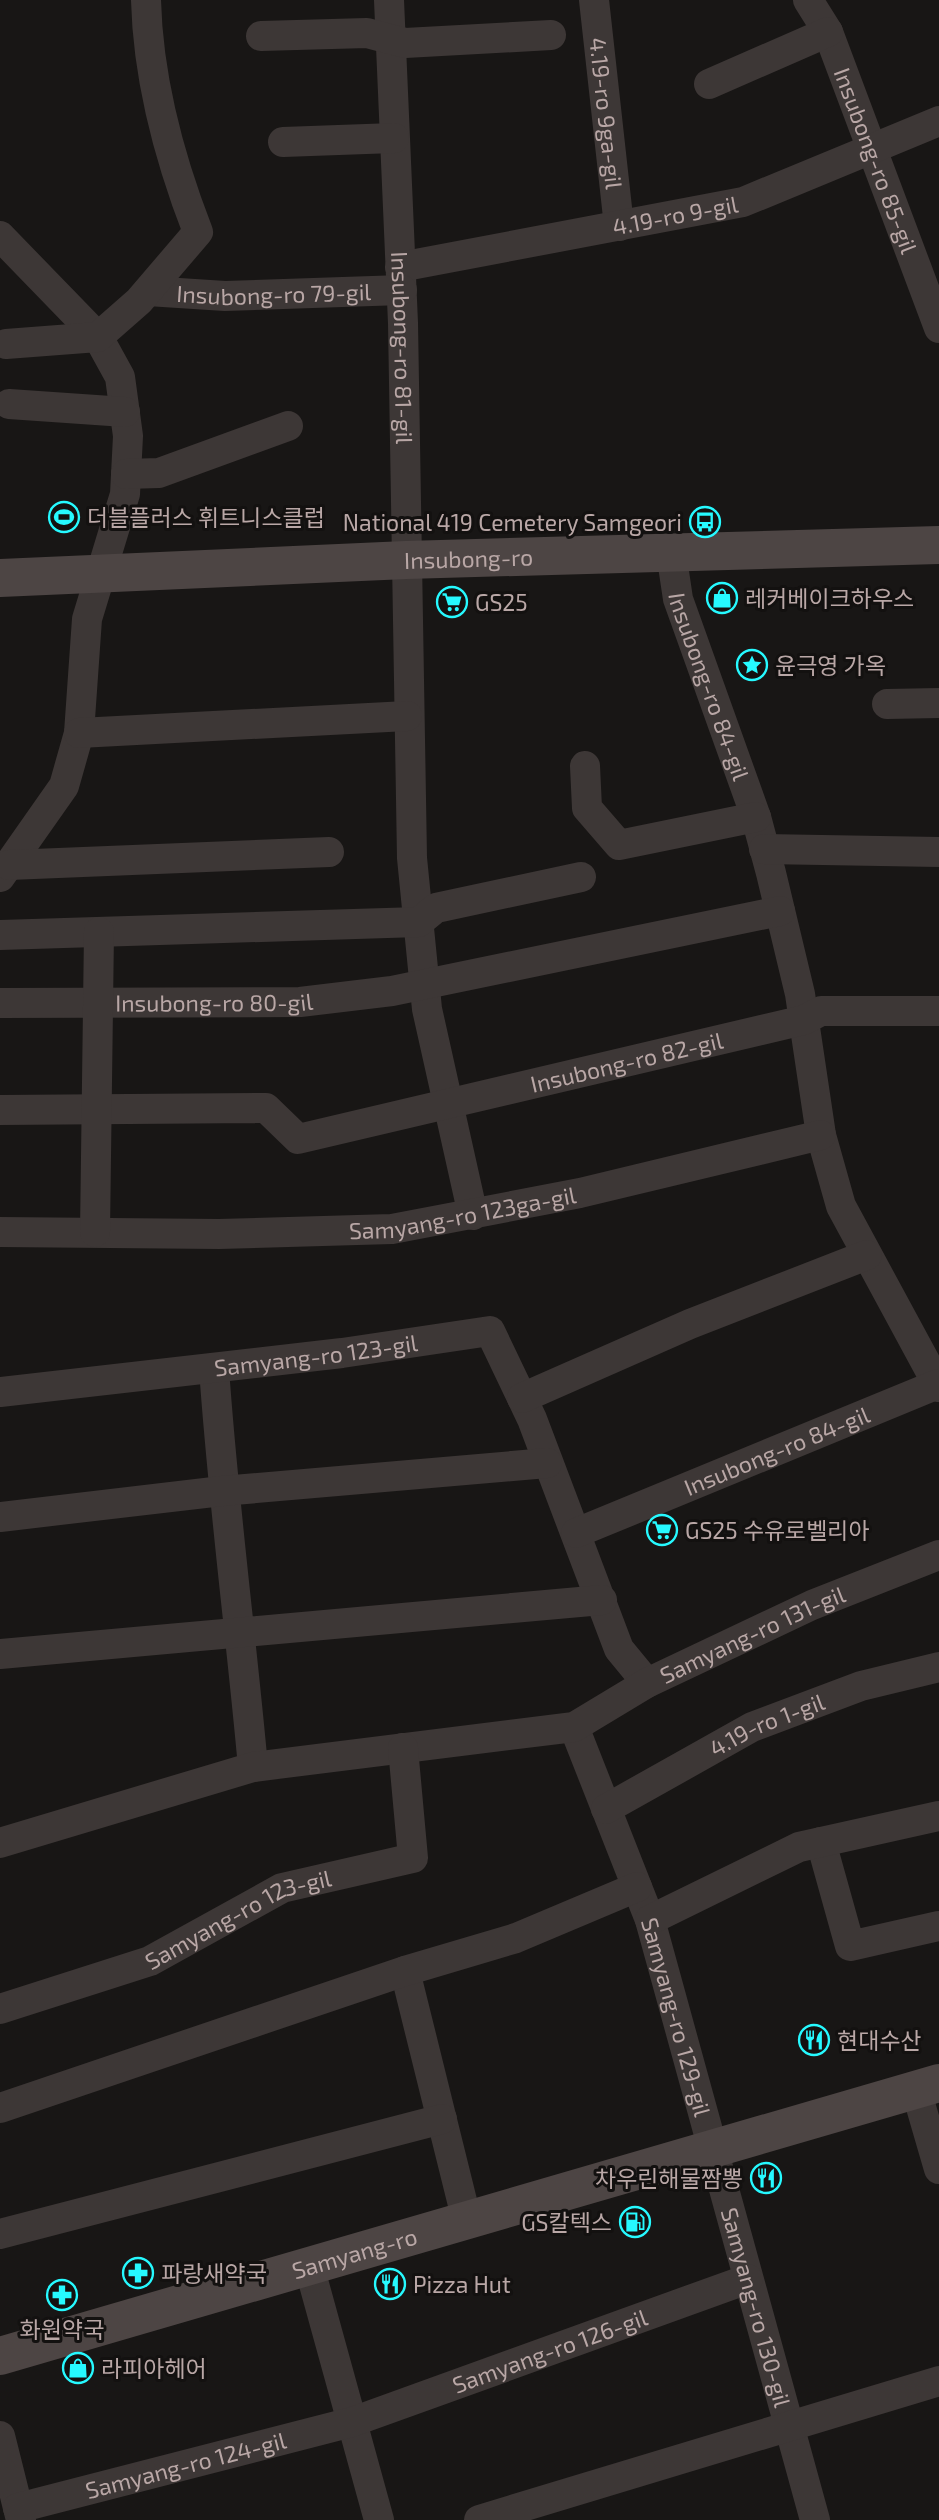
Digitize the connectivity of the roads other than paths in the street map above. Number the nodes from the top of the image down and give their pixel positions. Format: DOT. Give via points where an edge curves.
graph roads {
  1 [pos="146,0"];
  2 [pos="388,0"];
  3 [pos="594,0"];
  4 [pos="808,0"];
  5 [pos="828,32"];
  6 [pos="551,35"];
  7 [pos="261,36"];
  8 [pos="390,37"];
  9 [pos="709,84"];
  10 [pos="939,121"];
  11 [pos="394,138"];
  12 [pos="283,142"];
  13 [pos="872,149"];
  14 [pos="619,226"];
  15 [pos="0,236"];
  16 [pos="401,279"];
  17 [pos="148,291"];
  18 [pos="939,328"];
  19 [pos="98,337"];
  20 [pos="6,344"];
  21 [pos="9,404"];
  22 [pos="125,412"];
  23 [pos="288,426"];
  24 [pos="126,474"];
  25 [pos="939,545"];
  26 [pos="671,552"];
  27 [pos="406,560"];
  28 [pos="98,573"];
  29 [pos="0,578"];
  30 [pos="939,703"];
  31 [pos="887,704"];
  32 [pos="407,716"];
  33 [pos="79,733"];
  34 [pos="585,766"];
  35 [pos="756,817"];
  36 [pos="764,849"];
  37 [pos="329,852"];
  38 [pos="939,852"];
  39 [pos="4,871"];
  40 [pos="581,877"];
  41 [pos="780,911"];
  42 [pos="419,922"];
  43 [pos="99,932"];
  44 [pos="0,935"];
  45 [pos="425,986"];
  46 [pos="0,1003"];
  47 [pos="99,1003"];
  48 [pos="939,1011"];
  49 [pos="804,1020"];
  50 [pos="448,1102"];
  51 [pos="98,1109"];
  52 [pos="0,1110"];
  53 [pos="821,1135"];
  54 [pos="473,1215"];
  55 [pos="0,1232"];
  56 [pos="95,1232"];
  57 [pos="867,1255"];
  58 [pos="214,1368"];
  59 [pos="938,1386"];
  60 [pos="0,1392"];
  61 [pos="522,1398"];
  62 [pos="547,1463"];
  63 [pos="222,1491"];
  64 [pos="0,1517"];
  65 [pos="576,1533"];
  66 [pos="939,1555"];
  67 [pos="602,1600"];
  68 [pos="240,1631"];
  69 [pos="0,1654"];
  70 [pos="939,1667"];
  71 [pos="648,1683"];
  72 [pos="574,1727"];
  73 [pos="403,1748"];
  74 [pos="253,1767"];
  75 [pos="606,1809"];
  76 [pos="939,1816"];
  77 [pos="821,1842"];
  78 [pos="0,1843"];
  79 [pos="637,1887"];
  80 [pos="650,1920"];
  81 [pos="939,1926"];
  82 [pos="405,1971"];
  83 [pos="0,2009"];
  84 [pos="928,2087"];
  85 [pos="0,2109"];
  86 [pos="442,2119"];
  87 [pos="713,2149"];
  88 [pos="939,2169"];
  89 [pos="467,2221"];
  90 [pos="0,2234"];
  91 [pos="309,2266"];
  92 [pos="748,2278"];
  93 [pos="0,2356"];
  94 [pos="939,2381"];
  95 [pos="352,2422"];
  96 [pos="788,2427"];
  97 [pos="0,2436"];
  98 [pos="19,2514"];
  99 [pos="379,2520"];
  100 [pos="479,2520"];
  101 [pos="815,2520"];
  1 -- 17 [label="street, Insubong-ro 79-gil" via="147,37 178,180 198,232"];
  2 -- 8 [label="street, Insubong-ro 81-gil"];
  3 -- 14 [label="street, 4.19-ro 9ga-gil"];
  4 -- 5 [label="street, Insubong-ro 85-gil"];
  5 -- 9 [label="street"];
  5 -- 13 [label="street, Insubong-ro 85-gil"];
  6 -- 8 [label="street" via="405,43"];
  7 -- 8 [label="street" via="368,33"];
  8 -- 11 [label="street, Insubong-ro 81-gil"];
  10 -- 13 [label="street, 4.19-ro 9-gil"];
  11 -- 12 [label="street"];
  11 -- 16 [label="street, Insubong-ro 81-gil"];
  13 -- 14 [label="street, 4.19-ro 9-gil" via="743,202"];
  13 -- 18 [label="street, Insubong-ro 85-gil"];
  14 -- 16 [label="street, 4.19-ro 9-gil"];
  15 -- 19 [label="street"];
  16 -- 17 [label="street, Insubong-ro 79-gil" via="225,296"];
  16 -- 27 [label="street, Insubong-ro 81-gil"];
  17 -- 19 [label="street, Insubong-ro 79-gil"];
  19 -- 20 [label="street"];
  19 -- 22 [label="street" via="120,377"];
  21 -- 22 [label="street"];
  22 -- 24 [label="street"];
  23 -- 24 [label="street" via="159,473"];
  24 -- 28 [label="street" via="125,494"];
  25 -- 26 [label="main road, Insubong-ro"];
  26 -- 27 [label="main road, Insubong-ro"];
  26 -- 35 [label="street, Insubong-ro 84-gil" via="678,599"];
  27 -- 28 [label="main road, Insubong-ro"];
  27 -- 32 [label="street"];
  28 -- 29 [label="main road, Insubong-ro"];
  28 -- 33 [label="street" via="87,619"];
  30 -- 31 [label="street"];
  32 -- 33 [label="street"];
  32 -- 42 [label="street"];
  33 -- 39 [label="street" via="64,786"];
  34 -- 35 [label="street" via="587,808 619,845"];
  35 -- 36 [label="street, Insubong-ro 84-gil"];
  36 -- 38 [label="street"];
  36 -- 41 [label="street, Insubong-ro 84-gil"];
  37 -- 39 [label="street"];
  40 -- 42 [label="street" via="436,908"];
  41 -- 45 [label="street"];
  41 -- 49 [label="street, Insubong-ro 84-gil"];
  42 -- 43 [label="street"];
  42 -- 45 [label="street"];
  43 -- 44 [label="street"];
  43 -- 47 [label="street"];
  45 -- 47 [label="street, Insubong-ro 80-gil" via="300,1002"];
  45 -- 50 [label="street"];
  46 -- 47 [label="street, Insubong-ro 80-gil"];
  47 -- 51 [label="street"];
  48 -- 49 [label="street" via="821,1011"];
  49 -- 50 [label="street, Insubong-ro 82-gil"];
  49 -- 53 [label="street, Insubong-ro 84-gil"];
  50 -- 51 [label="street, Insubong-ro 82-gil" via="298,1139 266,1108"];
  50 -- 54 [label="street"];
  51 -- 52 [label="street"];
  51 -- 56 [label="street"];
  53 -- 54 [label="street, Samyang-ro 123ga-gil"];
  53 -- 57 [label="street, Insubong-ro 84-gil" via="841,1206"];
  54 -- 56 [label="street, Samyang-ro 123ga-gil" via="392,1229 314,1233"];
  55 -- 56 [label="street, Samyang-ro 123ga-gil"];
  57 -- 59 [label="street, Insubong-ro 84-gil"];
  57 -- 61 [label="street" via="690,1324"];
  58 -- 60 [label="street, Samyang-ro 123-gil"];
  58 -- 61 [label="street, Samyang-ro 123-gil" via="490,1331"];
  58 -- 63 [label="street"];
  59 -- 65 [label="street, Insubong-ro 84-gil"];
  61 -- 62 [label="street, Samyang-ro 123-gil"];
  62 -- 63 [label="street"];
  62 -- 65 [label="street, Samyang-ro 123-gil"];
  63 -- 64 [label="street"];
  63 -- 68 [label="street"];
  65 -- 67 [label="street, Samyang-ro 123-gil"];
  66 -- 71 [label="street, Samyang-ro 131-gil" via="812,1605"];
  67 -- 68 [label="street"];
  67 -- 71 [label="street, Samyang-ro 123-gil" via="619,1649"];
  68 -- 69 [label="street"];
  68 -- 74 [label="street"];
  70 -- 75 [label="street, 4.19-ro 1-gil" via="861,1686 752,1727"];
  71 -- 72 [label="street, Samyang-ro 131-gil"];
  72 -- 73 [label="street"];
  72 -- 75 [label="street, Samyang-ro 129-gil"];
  73 -- 74 [label="street"];
  73 -- 83 [label="street, Samyang-ro 123-gil" via="413,1858 282,1888 149,1961"];
  74 -- 78 [label="street"];
  75 -- 79 [label="street, Samyang-ro 129-gil"];
  76 -- 77 [label="street"];
  77 -- 80 [label="street" via="799,1847"];
  77 -- 81 [label="street" via="850,1946"];
  79 -- 80 [label="street, Samyang-ro 129-gil"];
  79 -- 82 [label="street, Samyang-ro 129-gil" via="516,1938"];
  80 -- 87 [label="street, Samyang-ro 129-gil"];
  82 -- 85 [label="street"];
  82 -- 86 [label="street"];
  84 -- 87 [label="main road, Samyang-ro"];
  84 -- 88 [label="street, Samyang-ro"];
  86 -- 89 [label="street"];
  86 -- 90 [label="street"];
  87 -- 89 [label="main road, Samyang-ro"];
  87 -- 92 [label="street, Samyang-ro 130-gil"];
  89 -- 91 [label="main road, Samyang-ro"];
  91 -- 93 [label="main road, Samyang-ro"];
  91 -- 95 [label="street"];
  92 -- 95 [label="street, Samyang-ro 126-gil"];
  92 -- 96 [label="street, Samyang-ro 130-gil"];
  94 -- 96 [label="street, Samyang-ro 130-gil"];
  95 -- 98 [label="street, Samyang-ro 124-gil"];
  95 -- 99 [label="street"];
  96 -- 100 [label="street"];
  96 -- 101 [label="street, Samyang-ro 130-gil"];
  97 -- 98 [label="street, Samyang-ro 124-gil"];
}
